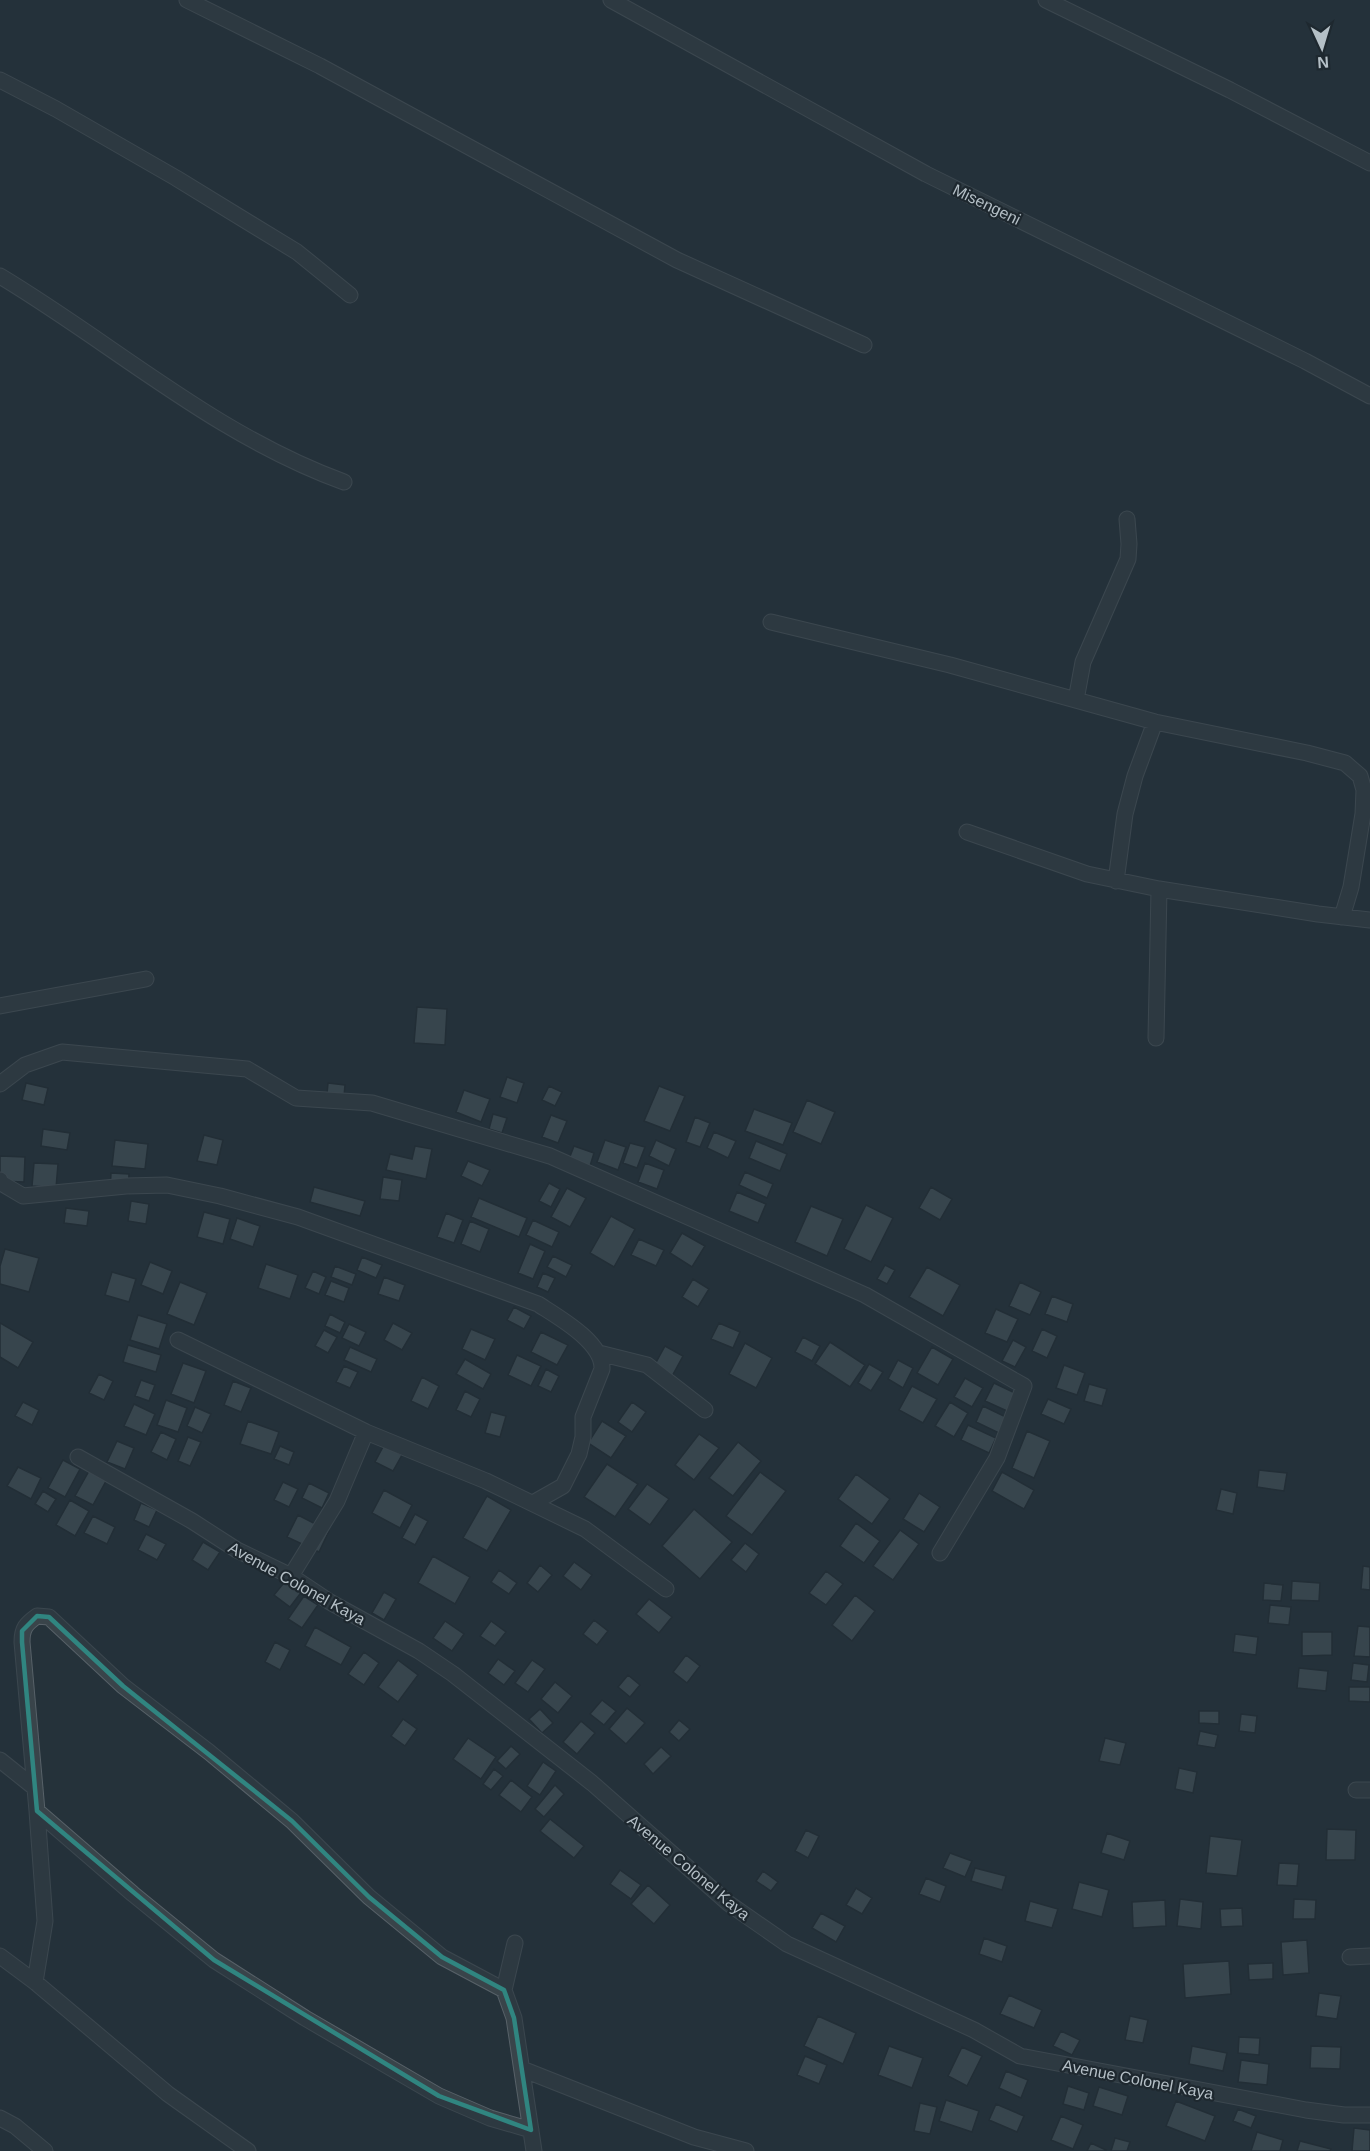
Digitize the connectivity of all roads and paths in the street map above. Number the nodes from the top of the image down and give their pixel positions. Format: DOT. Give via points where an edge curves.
graph roads {
  1 [pos="187,0"];
  2 [pos="611,0"];
  3 [pos="1046,0"];
  4 [pos="0,80"];
  5 [pos="1370,163"];
  6 [pos="0,276"];
  7 [pos="350,295"];
  8 [pos="864,345"];
  9 [pos="1370,396"];
  10 [pos="344,482"];
  11 [pos="1127,519"];
  12 [pos="771,622"];
  13 [pos="1076,700"];
  14 [pos="1155,722"];
  15 [pos="967,832"];
  16 [pos="1116,881"];
  17 [pos="1159,889"];
  18 [pos="1342,917"];
  19 [pos="1370,920"];
  20 [pos="146,979"];
  21 [pos="0,1006"];
  22 [pos="1156,1038"];
  23 [pos="0,1084"];
  24 [pos="0,1180"];
  25 [pos="178,1340"];
  26 [pos="599,1353"];
  27 [pos="705,1410"];
  28 [pos="366,1431"];
  29 [pos="78,1457"];
  30 [pos="533,1503"];
  31 [pos="940,1553"];
  32 [pos="291,1576"];
  33 [pos="666,1589"];
  34 [pos="0,1760"];
  35 [pos="36,1788"];
  36 [pos="38,1811"];
  37 [pos="515,1943"];
  38 [pos="0,1956"];
  39 [pos="1370,1956"];
  40 [pos="1350,1957"];
  41 [pos="35,1982"];
  42 [pos="504,1990"];
  43 [pos="522,2069"];
  44 [pos="1370,2115"];
  45 [pos="0,2118"];
  46 [pos="531,2130"];
  47 [pos="45,2151"];
  48 [pos="248,2151"];
  49 [pos="534,2151"];
  50 [pos="746,2151"];
  1 -- 8 [label="street" via="320,66 677,260"];
  2 -- 9 [label="street, Misengeni" via="926,174"];
  3 -- 5 [label="street"];
  4 -- 7 [label="street" via="176,178 297,252"];
  6 -- 10 [label="street" via="215,420"];
  11 -- 13 [label="street" via="1128,559 1083,662"];
  12 -- 13 [label="street" via="950,664"];
  13 -- 14 [label="street"];
  14 -- 16 [label="street" via="1128,804"];
  14 -- 18 [label="street" via="1336,760 1360,776 1364,790 1362,814 1351,887"];
  15 -- 16 [label="street"];
  16 -- 17 [label="street"];
  17 -- 18 [label="street"];
  17 -- 22 [label="street"];
  18 -- 19 [label="street"];
  20 -- 21 [label="street"];
  23 -- 31 [label="street" via="25,1065 62,1052 247,1069 296,1098 372,1103 550,1156 864,1295 1024,1386 997,1458"];
  24 -- 26 [label="street" via="23,1196 166,1185 298,1216 538,1304 571,1326"];
  25 -- 28 [label="street"];
  26 -- 27 [label="street" via="647,1365"];
  26 -- 30 [label="street" via="602,1369 583,1417 579,1454 562,1486"];
  28 -- 30 [label="street"];
  28 -- 32 [label="street" via="337,1501"];
  29 -- 32 [label="street, Avenue Colonel Kaya" via="237,1550"];
  30 -- 33 [label="street" via="585,1529"];
  32 -- 44 [label="street, Avenue Colonel Kaya" via="453,1674 592,1784 728,1903 787,1944 974,2030 1020,2056 1306,2110"];
  34 -- 35 [label="street"];
  35 -- 36 [label="street"];
  35 -- 42 [label="street" via="22,1631 37,1616 49,1617 123,1686 292,1821 369,1897 442,1957"];
  36 -- 41 [label="street" via="45,1921"];
  36 -- 46 [label="street" via="214,1960 438,2096"];
  37 -- 42 [label="street"];
  38 -- 41 [label="street"];
  39 -- 40 [label="street"];
  41 -- 48 [label="street" via="168,2094"];
  42 -- 43 [label="street" via="514,2018"];
  43 -- 46 [label="street"];
  43 -- 50 [label="street" via="694,2137"];
  45 -- 47 [label="street"];
  46 -- 49 [label="street"];
}
